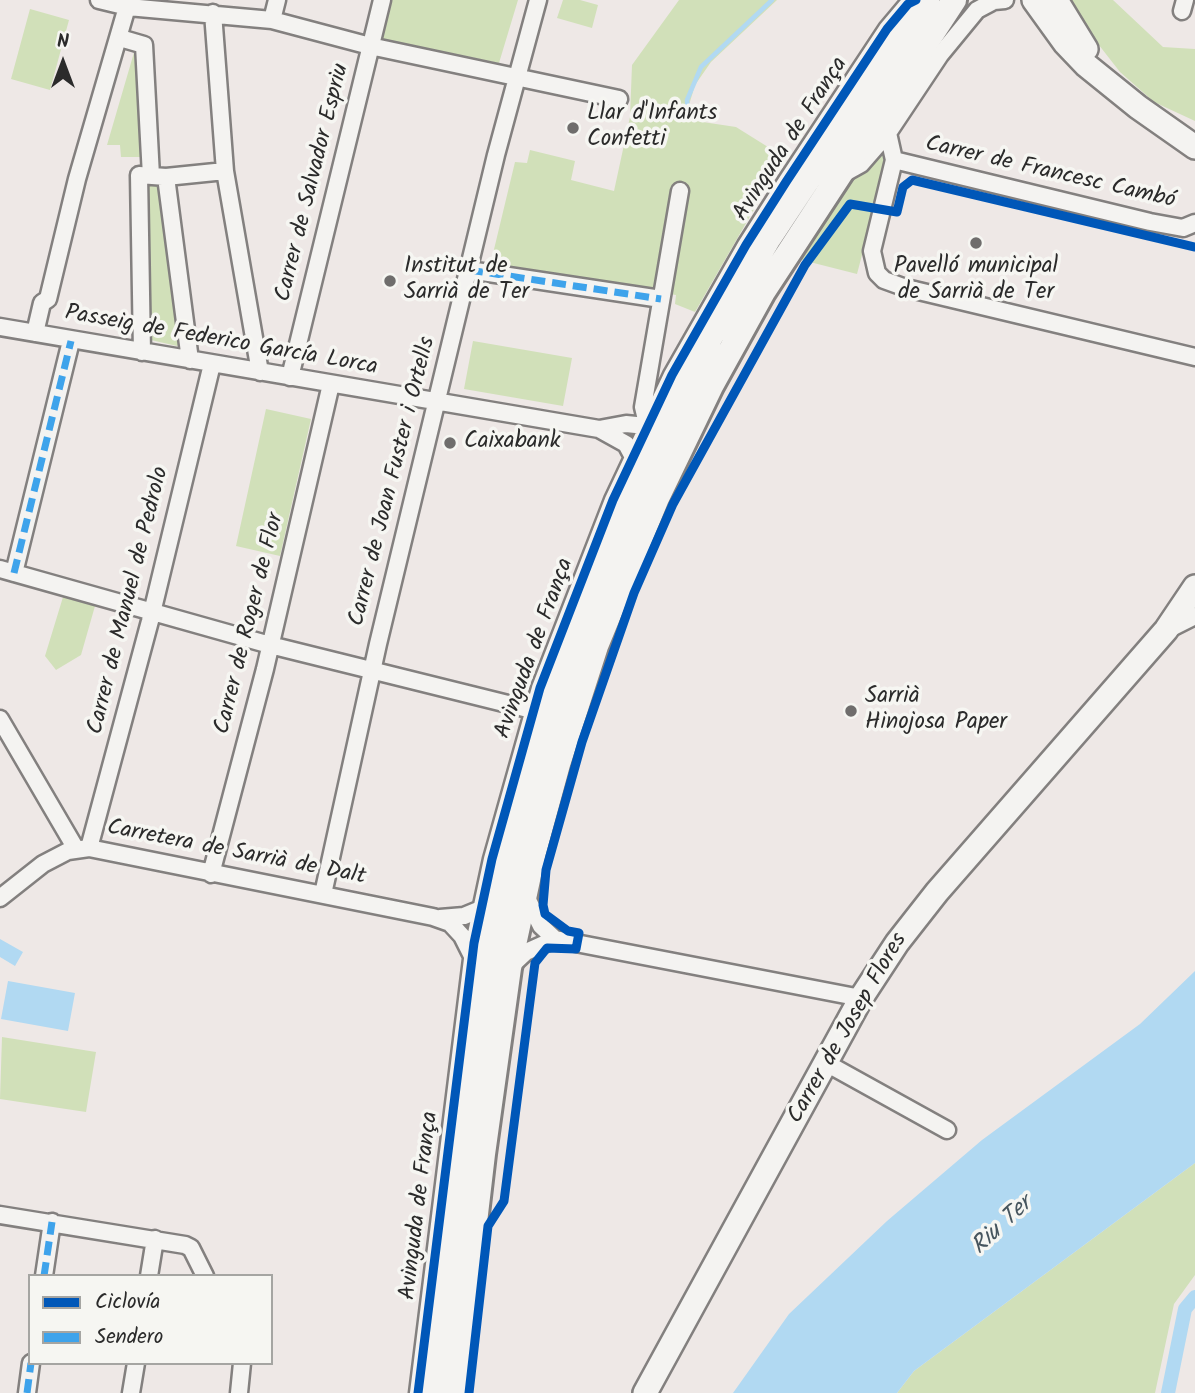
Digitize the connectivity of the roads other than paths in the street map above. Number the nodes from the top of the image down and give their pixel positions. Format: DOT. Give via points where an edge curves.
graph roads {
  1 [pos="99,0"];
  2 [pos="182,0"];
  3 [pos="277,0"];
  4 [pos="382,0"];
  5 [pos="538,0"];
  6 [pos="916,0"];
  7 [pos="1004,0"];
  8 [pos="1012,0"];
  9 [pos="943,2"];
  10 [pos="1043,3"];
  11 [pos="128,4"];
  12 [pos="213,13"];
  13 [pos="272,20"];
  14 [pos="120,38"];
  15 [pos="370,46"];
  16 [pos="940,55"];
  17 [pos="515,76"];
  18 [pos="619,99"];
  19 [pos="888,133"];
  20 [pos="1193,149"];
  21 [pos="894,160"];
  22 [pos="225,171"];
  23 [pos="158,177"];
  24 [pos="835,178"];
  25 [pos="680,191"];
  26 [pos="1195,223"];
  27 [pos="469,270"];
  28 [pos="661,299"];
  29 [pos="0,327"];
  30 [pos="35,333"];
  31 [pos="71,341"];
  32 [pos="142,352"];
  33 [pos="1195,357"];
  34 [pos="190,360"];
  35 [pos="212,364"];
  36 [pos="260,372"];
  37 [pos="290,377"];
  38 [pos="331,384"];
  39 [pos="438,402"];
  40 [pos="647,425"];
  41 [pos="599,429"];
  42 [pos="633,457"];
  43 [pos="7,571"];
  44 [pos="1195,587"];
  45 [pos="152,612"];
  46 [pos="1195,616"];
  47 [pos="1166,630"];
  48 [pos="270,645"];
  49 [pos="372,670"];
  50 [pos="532,710"];
  51 [pos="0,719"];
  52 [pos="83,848"];
  53 [pos="211,874"];
  54 [pos="524,892"];
  55 [pos="323,894"];
  56 [pos="0,898"];
  57 [pos="481,909"];
  58 [pos="434,917"];
  59 [pos="555,939"];
  60 [pos="472,956"];
  61 [pos="509,968"];
  62 [pos="861,998"];
  63 [pos="825,1063"];
  64 [pos="947,1130"];
  65 [pos="0,1214"];
  66 [pos="52,1222"];
  67 [pos="155,1239"];
  68 [pos="44,1274"];
  69 [pos="149,1274"];
  70 [pos="204,1274"];
  71 [pos="31,1365"];
  72 [pos="136,1365"];
  73 [pos="242,1365"];
  74 [pos="27,1392"];
  75 [pos="131,1393"];
  76 [pos="239,1393"];
  77 [pos="418,1393"];
  78 [pos="433,1393"];
  79 [pos="454,1393"];
  80 [pos="645,1393"];
  1 -- 11 [label="street"];
  2 -- 12 [label="street"];
  3 -- 13 [label="street"];
  4 -- 15 [label="street, Carrer de Salvador Espriu"];
  5 -- 17 [label="street, Carrer de Joan Fuster i Ortells"];
  6 -- 40 [label="street, Avinguda de França" via="887,29 746,245"];
  7 -- 16 [label="street" via="977,10"];
  8 -- 10 [label="street"];
  9 -- 16 [label="street"];
  9 -- 24 [label="main road"];
  9 -- 78 [label="main road, Avinguda de França" via="775,229 710,338 620,525 566,666 540,744 494,927"];
  10 -- 20 [label="street" via="1065,43"];
  11 -- 12 [label="street"];
  11 -- 14 [label="street"];
  12 -- 13 [label="street"];
  12 -- 22 [label="street"];
  13 -- 15 [label="street"];
  14 -- 23 [label="street" via="144,45"];
  14 -- 30 [label="street"];
  15 -- 17 [label="street"];
  15 -- 37 [label="street, Carrer de Salvador Espriu"];
  16 -- 19 [label="street"];
  17 -- 18 [label="street"];
  17 -- 27 [label="street, Carrer de Joan Fuster i Ortells"];
  19 -- 21 [label="street"];
  19 -- 24 [label="street" via="861,164"];
  21 -- 26 [label="street, Carrer de Francesc Cambó" via="1150,222 1183,228"];
  21 -- 33 [label="street" via="877,223 873,263 884,280"];
  22 -- 23 [label="street"];
  22 -- 36 [label="street"];
  23 -- 32 [label="street" via="139,175"];
  23 -- 34 [label="street"];
  24 -- 54 [label="main road" via="762,292 711,386 631,557 558,764"];
  25 -- 28 [label="street"];
  27 -- 28 [label="street"];
  27 -- 39 [label="street, Carrer de Joan Fuster i Ortells"];
  28 -- 40 [label="street" via="643,407"];
  29 -- 30 [label="street, Passeig de Federico García Lorca"];
  30 -- 31 [label="street, Passeig de Federico García Lorca"];
  31 -- 32 [label="street, Passeig de Federico García Lorca"];
  31 -- 43 [label="street"];
  32 -- 34 [label="street, Passeig de Federico García Lorca"];
  34 -- 35 [label="street, Passeig de Federico García Lorca"];
  35 -- 36 [label="street, Passeig de Federico García Lorca"];
  35 -- 45 [label="street, Carrer de Manuel de Pedrolo"];
  36 -- 37 [label="street, Passeig de Federico García Lorca"];
  37 -- 38 [label="street, Passeig de Federico García Lorca"];
  38 -- 39 [label="street, Passeig de Federico García Lorca"];
  38 -- 48 [label="street, Carrer de Roger de Flor"];
  39 -- 41 [label="street, Passeig de Federico García Lorca"];
  39 -- 49 [label="street, Carrer de Joan Fuster i Ortells"];
  40 -- 41 [label="street, Passeig de Federico García Lorca"];
  40 -- 42 [label="street, Avinguda de França"];
  41 -- 42 [label="street, Passeig de Federico García Lorca" via="626,444"];
  42 -- 50 [label="street, Avinguda de França" via="568,610"];
  43 -- 45 [label="street"];
  44 -- 47 [label="street"];
  45 -- 48 [label="street"];
  45 -- 52 [label="street, Carrer de Manuel de Pedrolo"];
  46 -- 47 [label="street, Carrer de Josep Flores"];
  47 -- 62 [label="street, Carrer de Josep Flores" via="912,920"];
  48 -- 49 [label="street"];
  48 -- 53 [label="street, Carrer de Roger de Flor"];
  49 -- 50 [label="street"];
  49 -- 55 [label="street, Carrer de Joan Fuster i Ortells"];
  50 -- 57 [label="street, Avinguda de França"];
  51 -- 52 [label="street"];
  52 -- 53 [label="street, Carretera de Sarrià de Dalt"];
  52 -- 56 [label="street, Carretera de Sarrià de Dalt" via="43,864"];
  53 -- 55 [label="street, Carretera de Sarrià de Dalt"];
  54 -- 59 [label="street" via="532,913"];
  54 -- 61 [label="main road"];
  55 -- 58 [label="street, Carretera de Sarrià de Dalt"];
  57 -- 58 [label="street, Carretera de Sarrià de Dalt" via="464,916"];
  57 -- 60 [label="street, Avinguda de França"];
  58 -- 60 [label="street, Carretera de Sarrià de Dalt" via="450,923"];
  59 -- 61 [label="street" via="526,952"];
  59 -- 62 [label="street"];
  60 -- 77 [label="street, Avinguda de França"];
  61 -- 79 [label="main road"];
  62 -- 63 [label="street, Carrer de Josep Flores"];
  63 -- 64 [label="street"];
  63 -- 80 [label="street, Carrer de Josep Flores"];
  65 -- 66 [label="street"];
  66 -- 67 [label="street"];
  66 -- 68 [label="street"];
  67 -- 69 [label="street"];
  67 -- 70 [label="street" via="191,1248"];
  71 -- 74 [label="street"];
  72 -- 75 [label="street"];
  73 -- 76 [label="street"];
}
